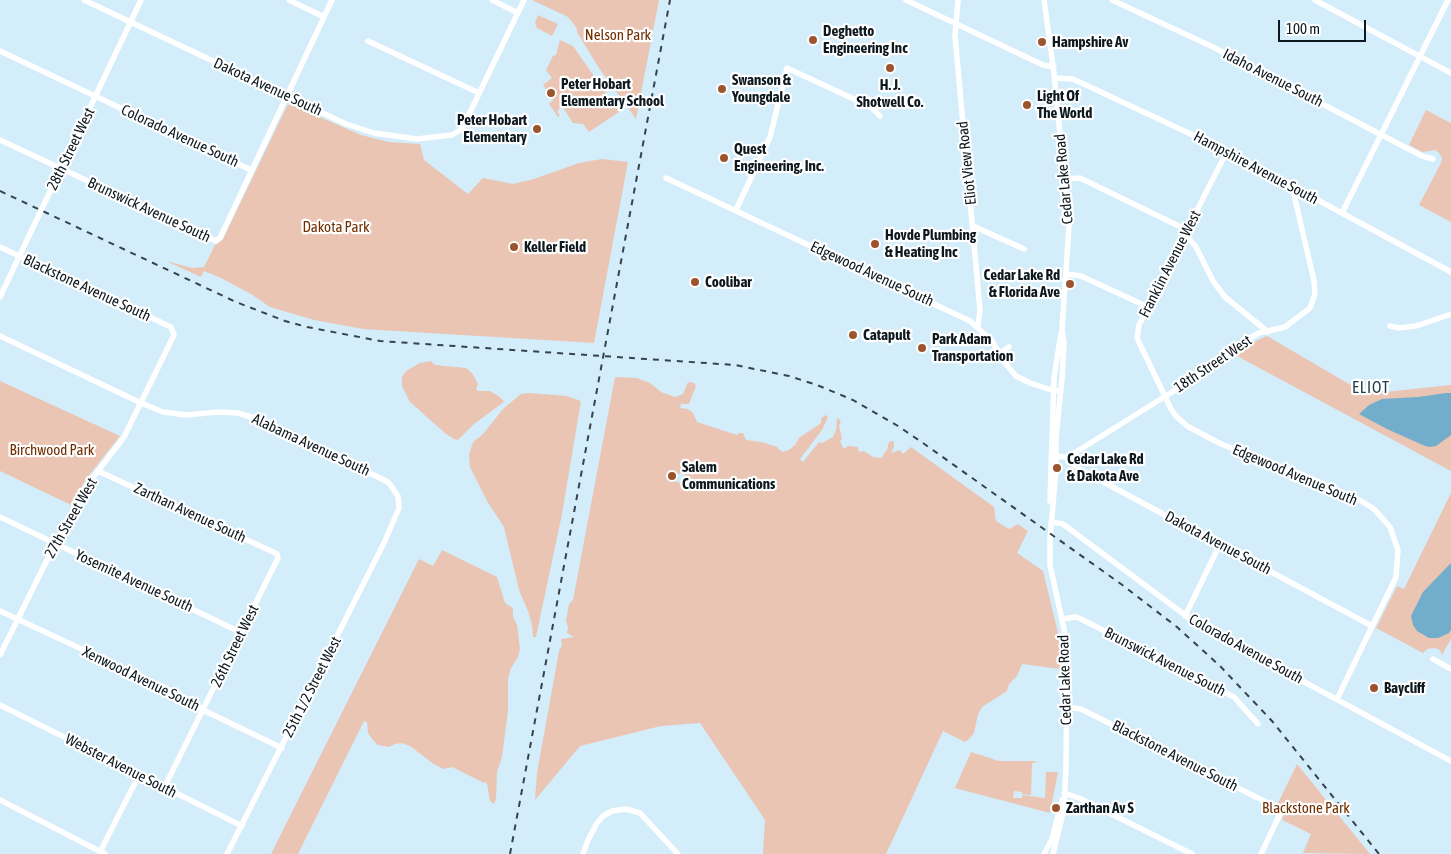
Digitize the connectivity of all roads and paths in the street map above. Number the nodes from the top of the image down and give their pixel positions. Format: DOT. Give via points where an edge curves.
graph roads {
  1 [pos="84,0"];
  2 [pos="141,0"];
  3 [pos="289,0"];
  4 [pos="332,0"];
  5 [pos="492,0"];
  6 [pos="524,0"];
  7 [pos="906,0"];
  8 [pos="958,0"];
  9 [pos="1044,0"];
  10 [pos="1112,0"];
  11 [pos="1314,0"];
  12 [pos="1448,0"];
  13 [pos="518,13"];
  14 [pos="324,17"];
  15 [pos="130,22"];
  16 [pos="955,24"];
  17 [pos="368,41"];
  18 [pos="0,51"];
  19 [pos="1420,56"];
  20 [pos="1054,67"];
  21 [pos="1451,73"];
  22 [pos="1055,78"];
  23 [pos="479,93"];
  24 [pos="287,95"];
  25 [pos="96,97"];
  26 [pos="880,116"];
  27 [pos="1381,135"];
  28 [pos="0,140"];
  29 [pos="1227,151"];
  30 [pos="1433,159"];
  31 [pos="61,169"];
  32 [pos="252,170"];
  33 [pos="666,178"];
  34 [pos="1065,178"];
  35 [pos="1292,186"];
  36 [pos="736,210"];
  37 [pos="1342,213"];
  38 [pos="973,226"];
  39 [pos="1186,232"];
  40 [pos="0,247"];
  41 [pos="1024,249"];
  42 [pos="20,256"];
  43 [pos="1451,272"];
  44 [pos="1067,274"];
  45 [pos="0,297"];
  46 [pos="1148,307"];
  47 [pos="1451,314"];
  48 [pos="978,326"];
  49 [pos="1390,326"];
  50 [pos="173,331"];
  51 [pos="1268,332"];
  52 [pos="0,336"];
  53 [pos="1009,347"];
  54 [pos="1000,353"];
  55 [pos="1057,390"];
  56 [pos="1164,397"];
  57 [pos="141,403"];
  58 [pos="1053,457"];
  59 [pos="1068,457"];
  60 [pos="98,471"];
  61 [pos="0,518"];
  62 [pos="395,519"];
  63 [pos="1051,522"];
  64 [pos="55,544"];
  65 [pos="1220,544"];
  66 [pos="278,558"];
  67 [pos="0,611"];
  68 [pos="1185,616"];
  69 [pos="18,619"];
  70 [pos="1062,620"];
  71 [pos="1372,626"];
  72 [pos="242,633"];
  73 [pos="0,655"];
  74 [pos="1433,659"];
  75 [pos="1451,669"];
  76 [pos="1337,699"];
  77 [pos="0,705"];
  78 [pos="1067,707"];
  79 [pos="203,710"];
  80 [pos="1258,724"];
  81 [pos="282,748"];
  82 [pos="1451,761"];
  83 [pos="139,775"];
  84 [pos="164,788"];
  85 [pos="1064,793"];
  86 [pos="0,800"];
  87 [pos="242,826"];
  88 [pos="103,853"];
  89 [pos="226,854"];
  90 [pos="583,854"];
  91 [pos="678,854"];
  92 [pos="1044,854"];
  93 [pos="1053,854"];
  94 [pos="1192,854"];
  95 [pos="1261,854"];
  1 -- 15 [label="street, Dakota Avenue South"];
  2 -- 15 [label="street, 28th Street West"];
  3 -- 14 [label="street"];
  4 -- 14 [label="street"];
  5 -- 13 [label="street"];
  6 -- 13 [label="street"];
  7 -- 16 [label="street"];
  8 -- 16 [label="street, Eliot View Road"];
  9 -- 20 [label="street, Cedar Lake Road"];
  10 -- 27 [label="street, Idaho Avenue South" via="1265,73"];
  11 -- 19 [label="street"];
  12 -- 19 [label="street"];
  13 -- 23 [label="street"];
  14 -- 24 [label="street"];
  15 -- 24 [label="street, Dakota Avenue South"];
  15 -- 25 [label="street, 28th Street West"];
  16 -- 20 [label="street" via="1043,65"];
  16 -- 38 [label="street, Eliot View Road"];
  17 -- 23 [label="street"];
  18 -- 25 [label="street, Colorado Avenue South"];
  19 -- 21 [label="street"];
  19 -- 27 [label="street"];
  20 -- 22 [label="street, Cedar Lake Road"];
  22 -- 29 [label="street, Hampshire Avenue South" via="1073,78"];
  22 -- 34 [label="street, Cedar Lake Road"];
  23 -- 24 [label="street, Dakota Avenue South" via="460,131 424,138 402,138 346,124"];
  24 -- 32 [label="street"];
  25 -- 31 [label="street, 28th Street West"];
  25 -- 32 [label="street, Colorado Avenue South"];
  26 -- 36 [label="street" via="871,107 787,68 770,137"];
  27 -- 30 [label="street, Idaho Avenue South"];
  27 -- 37 [label="street"];
  28 -- 31 [label="street, Brunswick Avenue South"];
  29 -- 35 [label="street, Hampshire Avenue South"];
  29 -- 39 [label="street, Franklin Avenue West"];
  31 -- 32 [label="street, Brunswick Avenue South" via="216,241"];
  31 -- 42 [label="street, 28th Street West"];
  33 -- 36 [label="street, Edgewood Avenue South"];
  34 -- 39 [label="street" via="1080,178"];
  34 -- 44 [label="street, Cedar Lake Road" via="1069,226"];
  35 -- 37 [label="street, Hampshire Avenue South"];
  35 -- 51 [label="street, 18th Street West" via="1315,294 1304,314 1285,327"];
  36 -- 48 [label="street, Edgewood Avenue South"];
  37 -- 43 [label="street, Hampshire Avenue South"];
  38 -- 41 [label="street"];
  38 -- 48 [label="street, Eliot View Road" via="980,310"];
  39 -- 46 [label="street, Franklin Avenue West"];
  39 -- 51 [label="street" via="1225,297"];
  40 -- 42 [label="street, Blackstone Avenue South"];
  42 -- 45 [label="street, 28th Street West"];
  42 -- 50 [label="street, Blackstone Avenue South" via="171,327"];
  44 -- 46 [label="street" via="1081,276"];
  44 -- 55 [label="street, Cedar Lake Road" via="1062,328 1064,343"];
  46 -- 56 [label="street, Franklin Avenue West" via="1137,338"];
  47 -- 49 [label="street" via="1416,326"];
  48 -- 54 [label="street, Edgewood Avenue South"];
  50 -- 57 [label="street, 27th Street West" via="174,335"];
  51 -- 56 [label="street, 18th Street West" via="1250,338 1229,356"];
  52 -- 57 [label="street, Alabama Avenue South"];
  53 -- 54 [label="street"];
  54 -- 55 [label="street, Edgewood Avenue South" via="1021,379"];
  55 -- 58 [label="street, Cedar Lake Road"];
  56 -- 59 [label="street"];
  56 -- 71 [label="street, Edgewood Avenue South" via="1176,416 1206,437 1327,485 1363,502 1383,517 1395,538 1398,563 1392,587"];
  57 -- 60 [label="street, 27th Street West" via="124,437"];
  57 -- 62 [label="street, Alabama Avenue South" via="176,414 238,413 264,421 389,483 398,496 399,508"];
  58 -- 59 [label="street"];
  58 -- 63 [label="street, Cedar Lake Road"];
  59 -- 65 [label="street, Dakota Avenue South" via="1081,470"];
  60 -- 64 [label="street, 27th Street West"];
  60 -- 66 [label="street, Zarthan Avenue South" via="271,551"];
  61 -- 64 [label="street, Yosemite Avenue South"];
  62 -- 81 [label="street, 25th 1/2 Street West"];
  63 -- 68 [label="street, Colorado Avenue South" via="1063,524"];
  63 -- 70 [label="street, Cedar Lake Road" via="1050,565"];
  64 -- 69 [label="street, 27th Street West"];
  64 -- 72 [label="street, Yosemite Avenue South"];
  65 -- 68 [label="street"];
  65 -- 71 [label="street, Dakota Avenue South"];
  66 -- 72 [label="street, 26th Street West"];
  67 -- 69 [label="street, Xenwood Avenue South"];
  68 -- 76 [label="street, Colorado Avenue South"];
  69 -- 73 [label="street, 27th Street West"];
  69 -- 79 [label="street, Xenwood Avenue South" via="165,688"];
  70 -- 78 [label="street, Cedar Lake Road" via="1067,652"];
  70 -- 80 [label="street, Brunswick Avenue South" via="1081,619 1234,697"];
  71 -- 76 [label="street, Edgewood Avenue South"];
  72 -- 79 [label="street, 26th Street West"];
  74 -- 75 [label="street"];
  76 -- 82 [label="street, Colorado Avenue South"];
  77 -- 83 [label="street, Webster Avenue South"];
  78 -- 85 [label="street, Cedar Lake Road"];
  78 -- 95 [label="street, Blackstone Avenue South" via="1081,709 1280,810"];
  79 -- 81 [label="street, Xenwood Avenue South"];
  79 -- 84 [label="street, 26th Street West"];
  81 -- 87 [label="street, 25th 1/2 Street West"];
  83 -- 84 [label="street, Webster Avenue South"];
  83 -- 88 [label="street"];
  84 -- 87 [label="street, Webster Avenue South"];
  85 -- 92 [label="street, Cedar Lake Road" via="1052,838"];
  85 -- 93 [label="street, Cedar Lake Road" via="1061,826"];
  85 -- 94 [label="street"];
  86 -- 88 [label="street"];
  87 -- 89 [label="street, 25th 1/2 Street West"];
  90 -- 91 [label="street" via="603,816 626,809 640,813"];
}
